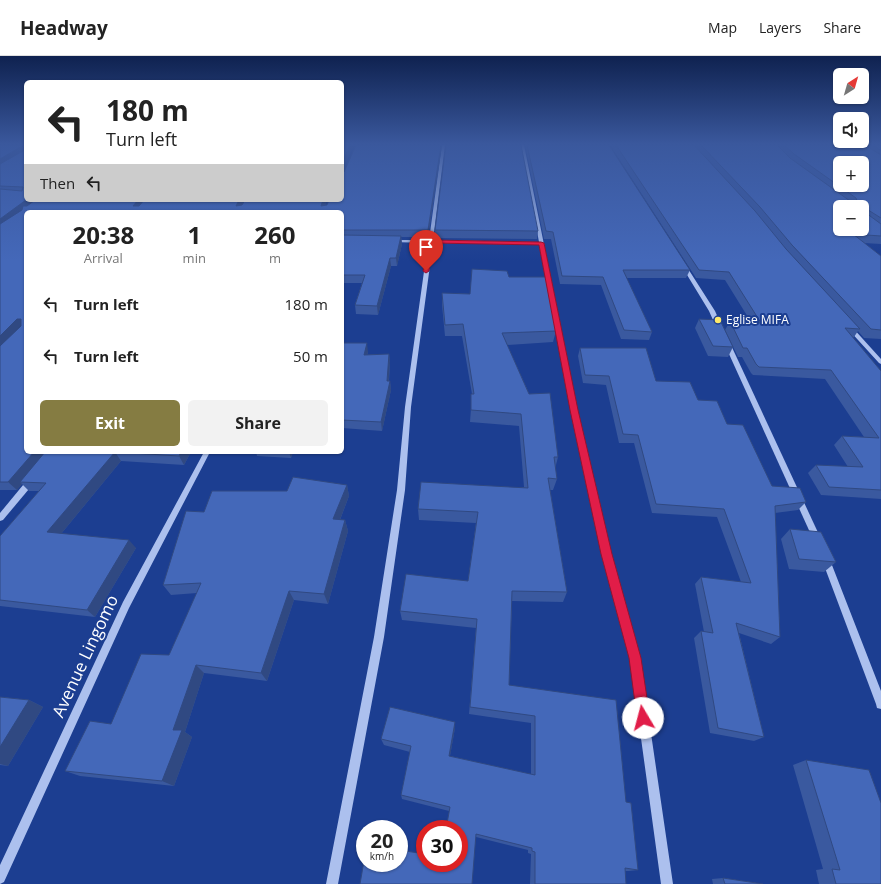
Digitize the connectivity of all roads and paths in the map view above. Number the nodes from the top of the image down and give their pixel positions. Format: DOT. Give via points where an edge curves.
graph roads {
  1 [pos="438,184"];
  2 [pos="529,184"];
  3 [pos="386,241"];
  4 [pos="430,241"];
  5 [pos="541,243"];
  6 [pos="677,256"];
  7 [pos="844,321"];
  8 [pos="881,362"];
  9 [pos="206,454"];
  10 [pos="35,476"];
  11 [pos="0,518"];
  12 [pos="881,704"];
  13 [pos="0,878"];
  14 [pos="332,884"];
  15 [pos="667,884"];
  1 -- 4 [label="street"];
  2 -- 5 [label="street"];
  3 -- 4 [label="street"];
  4 -- 5 [label="street"];
  4 -- 14 [label="street" via="408,407 401,490 379,637"];
  5 -- 15 [label="street" via="606,554 635,658"];
  6 -- 12 [label="street" via="712,311 822,550"];
  7 -- 8 [label="street"];
  9 -- 13 [label="street, Avenue Lingomo" via="126,605"];
  10 -- 11 [label="street"];
}
